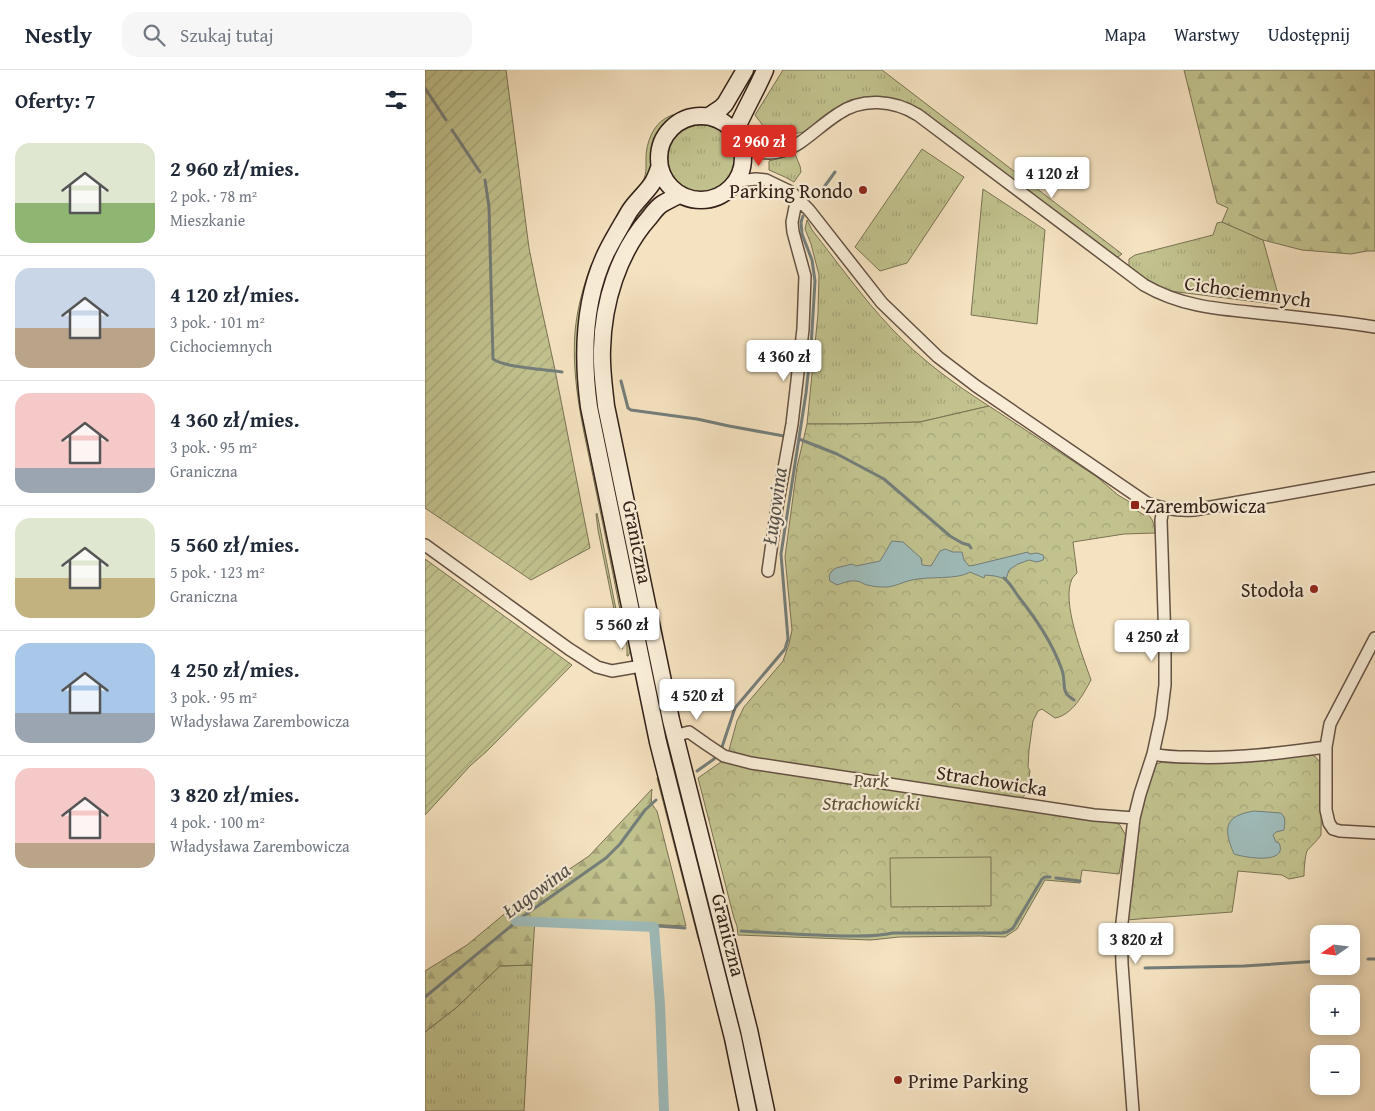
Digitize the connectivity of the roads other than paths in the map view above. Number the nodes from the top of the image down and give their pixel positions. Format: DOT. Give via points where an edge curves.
graph roads {
  1 [pos="745,70"];
  2 [pos="765,70"];
  3 [pos="709,116"];
  4 [pos="735,132"];
  5 [pos="742,147"];
  6 [pos="659,168"];
  7 [pos="738,181"];
  8 [pos="679,195"];
  9 [pos="797,197"];
  10 [pos="1375,327"];
  11 [pos="1375,478"];
  12 [pos="1163,509"];
  13 [pos="425,545"];
  14 [pos="768,571"];
  15 [pos="1375,638"];
  16 [pos="641,666"];
  17 [pos="674,736"];
  18 [pos="1326,747"];
  19 [pos="1153,754"];
  20 [pos="1134,818"];
  21 [pos="1375,833"];
  22 [pos="748,1111"];
  23 [pos="766,1111"];
  24 [pos="1133,1111"];
  1 -- 3 [label="main road" via="724,105"];
  2 -- 4 [label="main road"];
  3 -- 4 [label="main road" via="722,121"];
  3 -- 6 [label="main road" via="675,124 664,136"];
  4 -- 5 [label="main road"];
  5 -- 7 [label="main road" via="743,165"];
  5 -- 10 [label="street, Cichociemnych" via="761,154 782,151 852,107 874,103 901,106 918,115 1155,292 1217,309"];
  6 -- 8 [label="main road" via="667,185"];
  6 -- 16 [label="main road, Graniczna" via="650,187 631,209 604,258 592,292 585,344 589,407"];
  7 -- 8 [label="main road" via="725,194 711,200 694,201"];
  7 -- 9 [label="street" via="766,180"];
  8 -- 17 [label="main road, Graniczna" via="659,207 641,227 625,254 608,301 602,350 607,406"];
  9 -- 12 [label="street" via="882,303 938,357 1121,486"];
  9 -- 14 [label="street" via="792,222 805,276 803,329 792,424"];
  11 -- 12 [label="street" via="1194,510"];
  12 -- 19 [label="street" via="1165,685"];
  13 -- 16 [label="street" via="597,667 612,671"];
  15 -- 18 [label="street" via="1330,724"];
  16 -- 22 [label="main road, Graniczna"];
  17 -- 20 [label="street, Strachowicka" via="689,732 724,756 751,763 1094,815"];
  17 -- 23 [label="main road, Graniczna" via="749,1030"];
  18 -- 19 [label="street" via="1217,758"];
  18 -- 21 [label="street" via="1329,823 1340,831"];
  19 -- 20 [label="street"];
  20 -- 24 [label="street" via="1121,931"];
}
